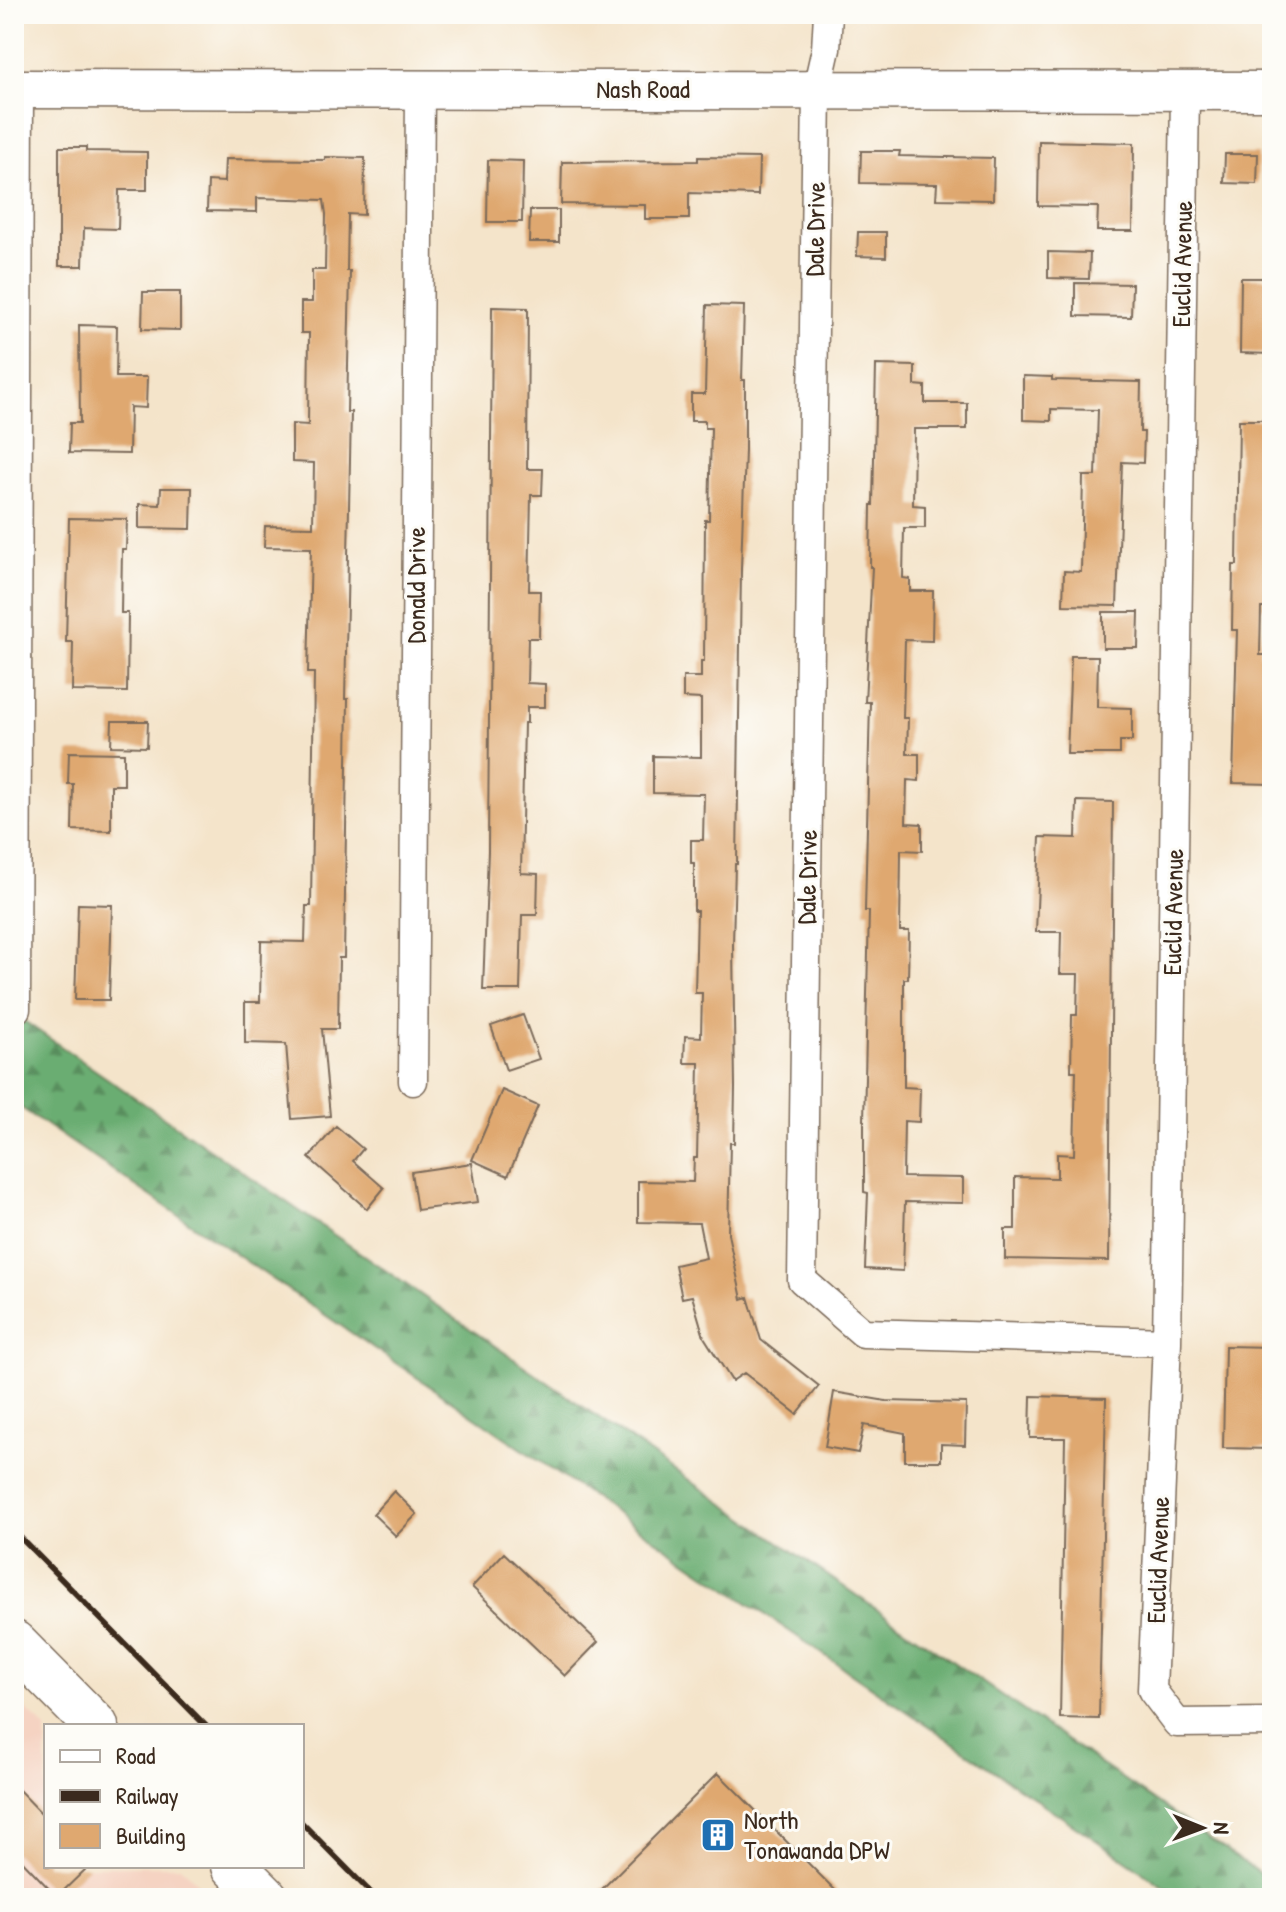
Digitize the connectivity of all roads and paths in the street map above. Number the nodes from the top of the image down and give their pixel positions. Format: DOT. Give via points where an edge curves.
graph roads {
  1 [pos="828,14"];
  2 [pos="16,89"];
  3 [pos="817,89"];
  4 [pos="420,90"];
  5 [pos="1272,91"];
  6 [pos="1185,93"];
  7 [pos="16,1009"];
  8 [pos="413,1081"];
  9 [pos="1167,1342"];
  10 [pos="14,1643"];
  11 [pos="1272,1722"];
  12 [pos="94,1724"];
  13 [pos="236,1868"];
  14 [pos="266,1898"];
  1 -- 3 [label="street, Dale Drive"];
  2 -- 4 [label="main road, Nash Road"];
  2 -- 7 [label="street"];
  3 -- 4 [label="main road, Nash Road"];
  3 -- 6 [label="main road, Nash Road"];
  3 -- 9 [label="street, Dale Drive" via="802,1280 863,1333"];
  4 -- 8 [label="street, Donald Drive"];
  5 -- 6 [label="main road, Nash Road"];
  6 -- 9 [label="street, Euclid Avenue"];
  9 -- 11 [label="street, Euclid Avenue" via="1152,1690 1177,1723"];
  10 -- 12 [label="main road"];
  13 -- 14 [label="main road"];
}
